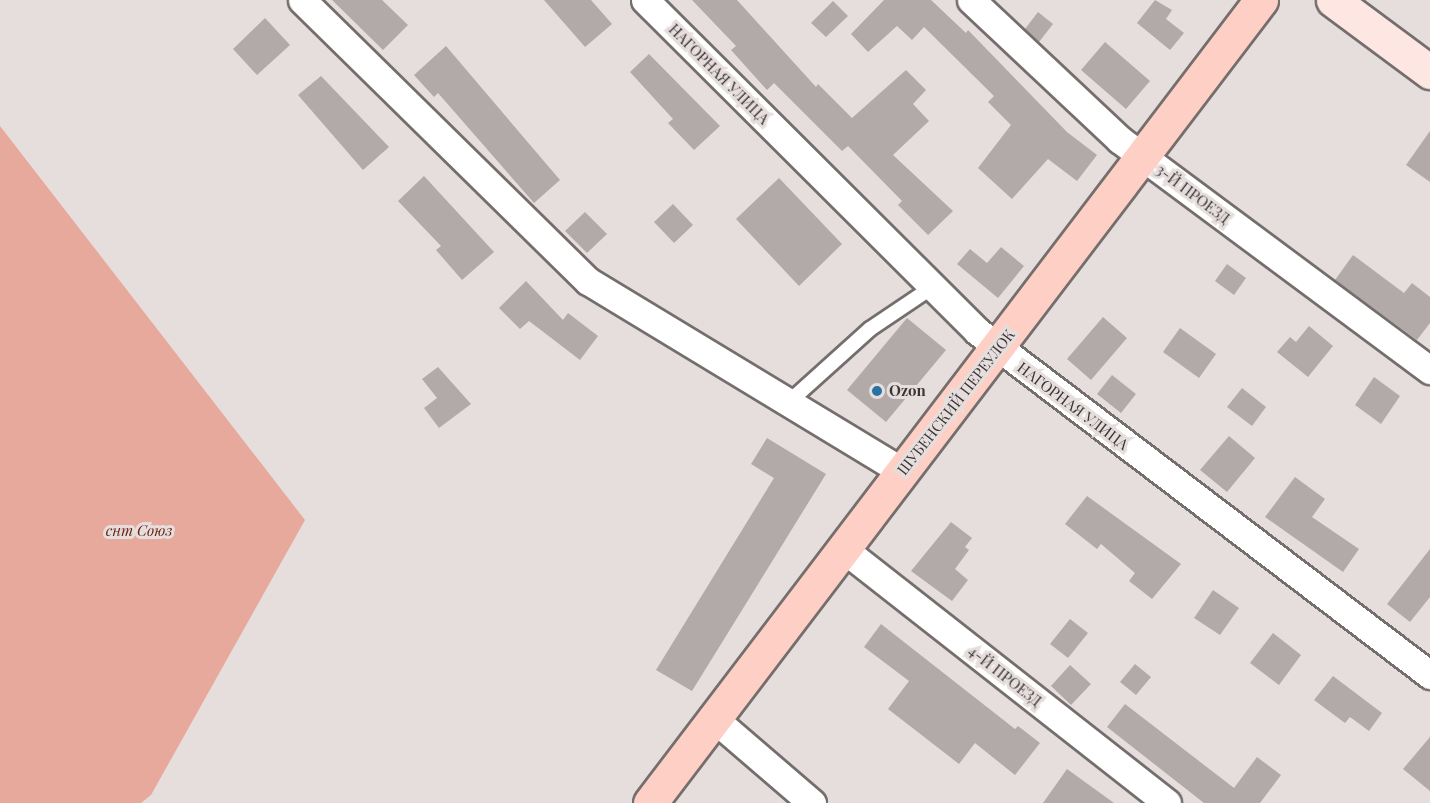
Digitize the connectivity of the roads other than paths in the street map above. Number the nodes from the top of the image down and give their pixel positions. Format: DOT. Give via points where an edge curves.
graph roads {
  1 [pos="302,0"];
  2 [pos="645,0"];
  3 [pos="971,0"];
  4 [pos="1261,0"];
  5 [pos="1333,0"];
  6 [pos="1430,72"];
  7 [pos="1144,158"];
  8 [pos="934,286"];
  9 [pos="997,348"];
  10 [pos="1430,370"];
  11 [pos="789,402"];
  12 [pos="902,471"];
  13 [pos="842,548"];
  14 [pos="1430,675"];
  15 [pos="712,717"];
  16 [pos="650,803"];
  17 [pos="812,803"];
  18 [pos="1167,803"];
  1 -- 11 [label="street" via="588,280"];
  2 -- 8 [label="street, НАГОРНАЯ УЛИЦА"];
  3 -- 7 [label="street, 3-Й ПРОЕЗД" via="1089,114"];
  4 -- 7 [label="main road, ШУБЕНСКИЙ ПЕРЕУЛОК"];
  5 -- 6 [label="main road"];
  7 -- 9 [label="main road, ШУБЕНСКИЙ ПЕРЕУЛОК"];
  7 -- 10 [label="street, 3-Й ПРОЕЗД"];
  8 -- 9 [label="street, НАГОРНАЯ УЛИЦА"];
  8 -- 11 [label="lane" via="870,329"];
  9 -- 12 [label="main road, ШУБЕНСКИЙ ПЕРЕУЛОК"];
  9 -- 14 [label="street, НАГОРНАЯ УЛИЦА"];
  11 -- 12 [label="street"];
  12 -- 13 [label="main road, ШУБЕНСКИЙ ПЕРЕУЛОК"];
  13 -- 15 [label="main road, ШУБЕНСКИЙ ПЕРЕУЛОК"];
  13 -- 18 [label="street, 4-Й ПРОЕЗД"];
  15 -- 16 [label="main road, ШУБЕНСКИЙ ПЕРЕУЛОК"];
  15 -- 17 [label="street"];
}
